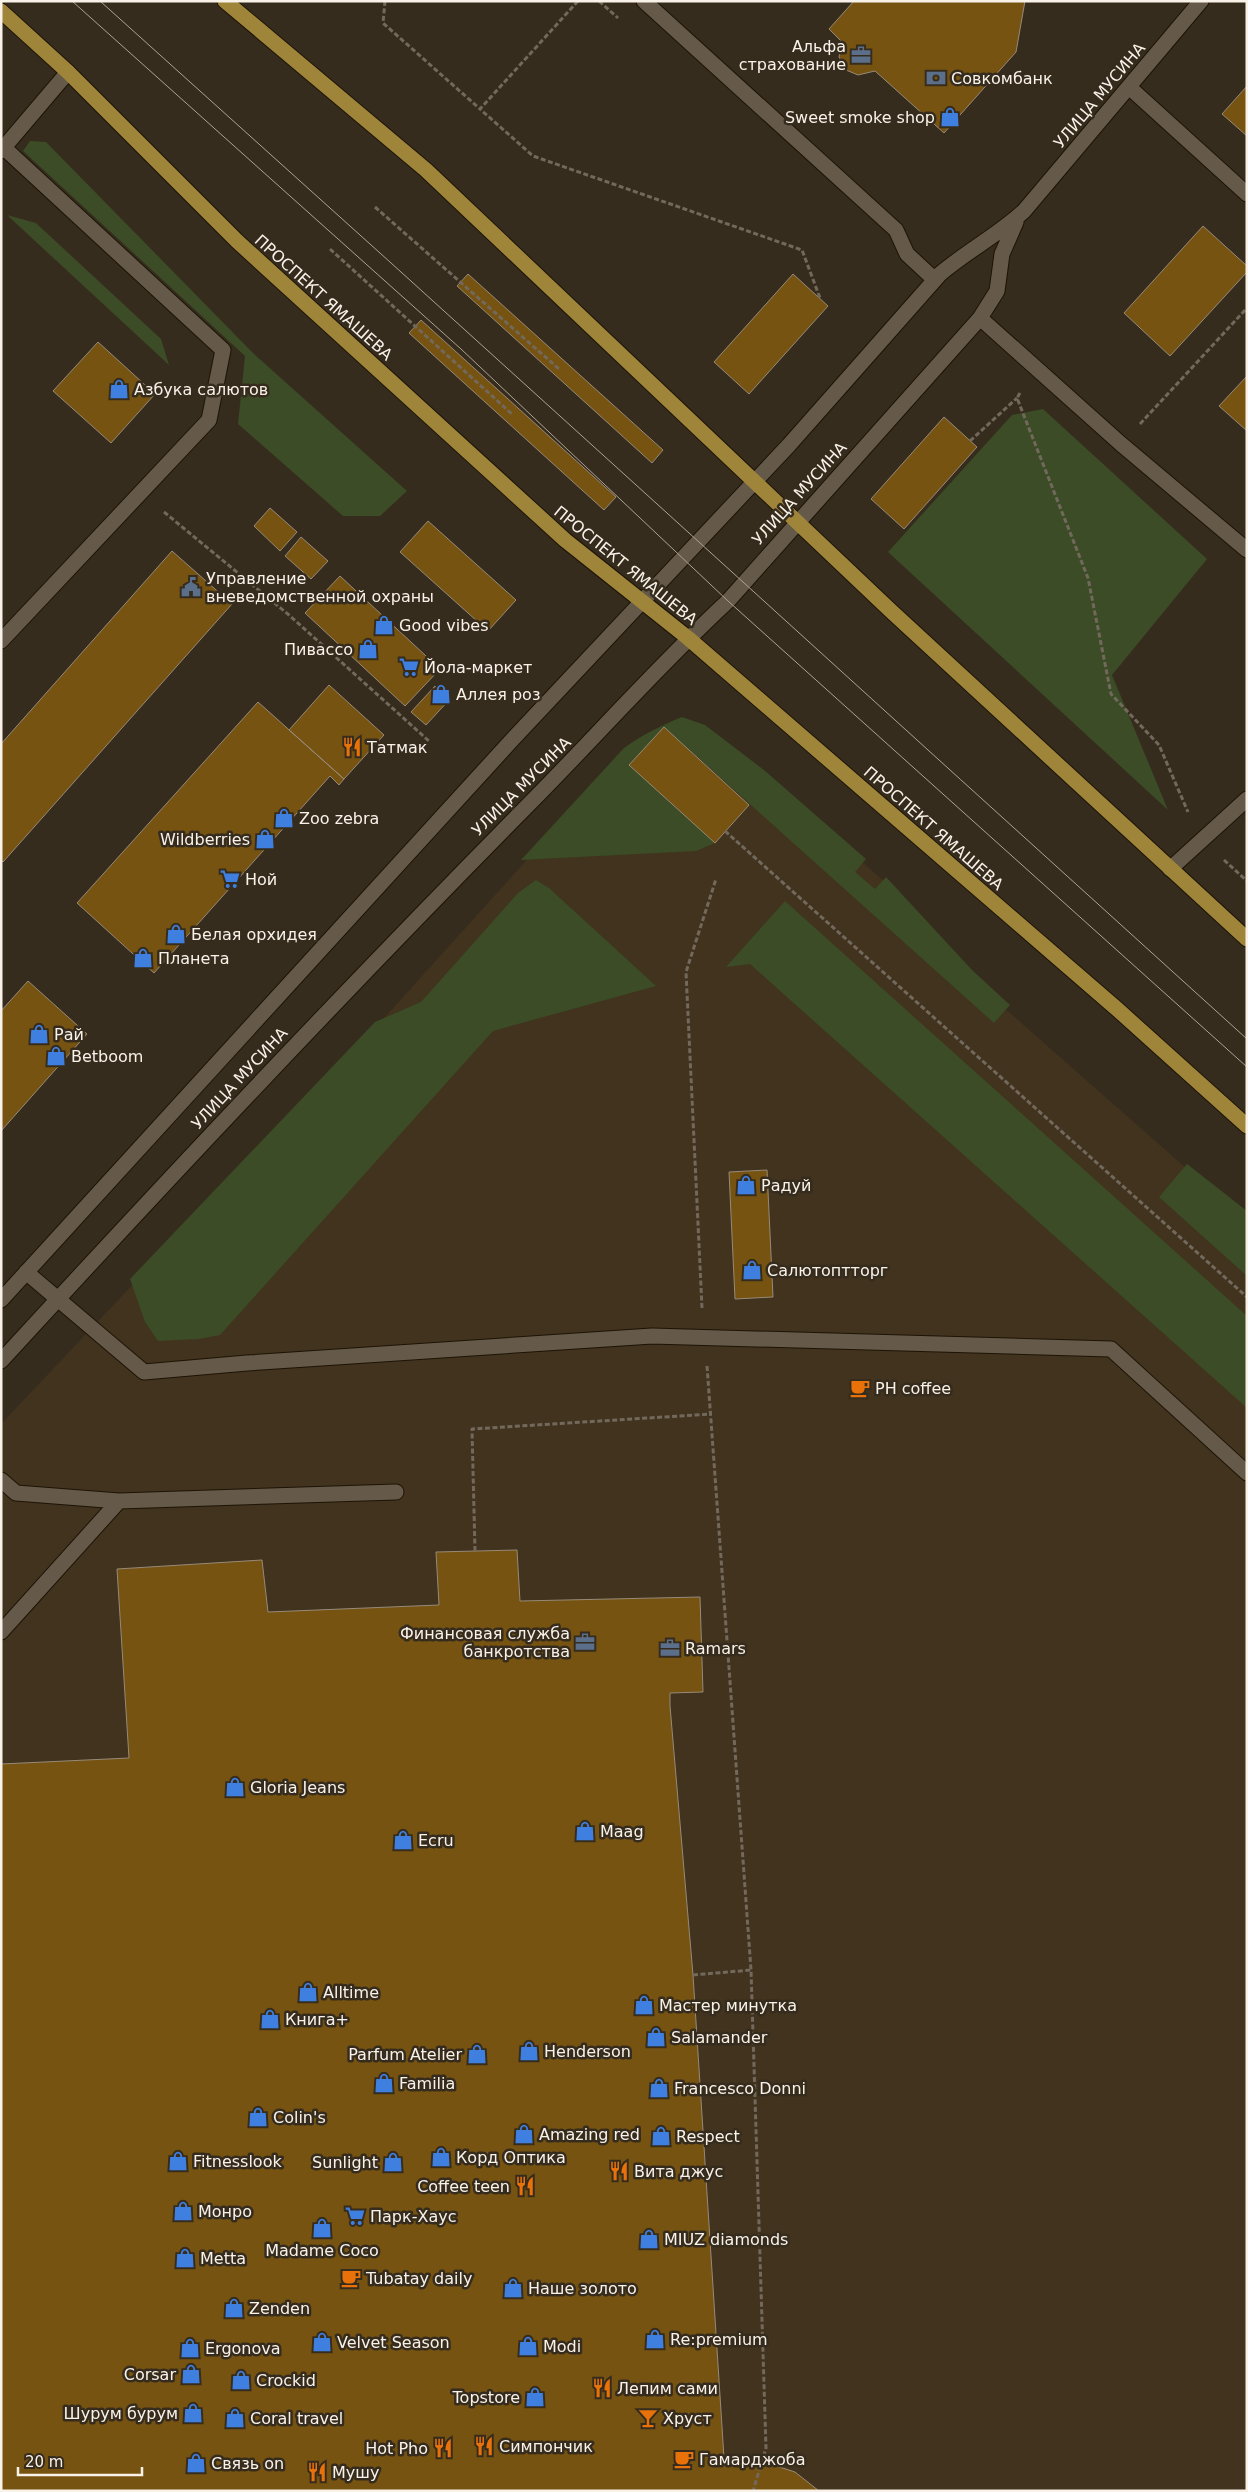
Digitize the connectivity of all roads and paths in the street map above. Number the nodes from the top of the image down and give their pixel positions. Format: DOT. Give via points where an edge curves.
graph roads {
  1 [pos="225,1"];
  2 [pos="385,1"];
  3 [pos="578,1"];
  4 [pos="644,1"];
  5 [pos="1201,1"];
  6 [pos="1,11"];
  7 [pos="68,72"];
  8 [pos="1129,87"];
  9 [pos="480,109"];
  10 [pos="2,148"];
  11 [pos="1247,194"];
  12 [pos="375,207"];
  13 [pos="1024,211"];
  14 [pos="330,249"];
  15 [pos="935,280"];
  16 [pos="820,298"];
  17 [pos="1247,308"];
  18 [pos="980,318"];
  19 [pos="559,369"];
  20 [pos="1037,370"];
  21 [pos="1017,398"];
  22 [pos="513,415"];
  23 [pos="970,441"];
  24 [pos="1121,444"];
  25 [pos="754,481"];
  26 [pos="139,492"];
  27 [pos="798,522"];
  28 [pos="1247,550"];
  29 [pos="642,601"];
  30 [pos="688,638"];
  31 [pos="1,641"];
  32 [pos="430,742"];
  33 [pos="1247,799"];
  34 [pos="725,831"];
  35 [pos="1200,840"];
  36 [pos="1170,869"];
  37 [pos="716,879"];
  38 [pos="1247,881"];
  39 [pos="1247,940"];
  40 [pos="1247,1126"];
  41 [pos="26,1272"];
  42 [pos="1247,1297"];
  43 [pos="58,1299"];
  44 [pos="1,1300"];
  45 [pos="704,1337"];
  46 [pos="1,1361"];
  47 [pos="712,1414"];
  48 [pos="1247,1473"];
  49 [pos="1,1480"];
  50 [pos="396,1492"];
  51 [pos="119,1502"];
  52 [pos="475,1551"];
  53 [pos="1,1632"];
  54 [pos="751,1970"];
  55 [pos="693,1974"];
  56 [pos="753,2491"];
  1 -- 25 [label="main road" via="426,170"];
  2 -- 9 [label="path" via="383,23"];
  3 -- 9 [label="path"];
  4 -- 15 [label="street" via="896,230 907,254"];
  5 -- 8 [label="street, УЛИЦА МУСИНА"];
  6 -- 7 [label="main road, ПРОСПЕКТ ЯМАШЕВА"];
  7 -- 10 [label="street"];
  7 -- 29 [label="main road, ПРОСПЕКТ ЯМАШЕВА" via="237,241 565,540"];
  8 -- 11 [label="street"];
  8 -- 13 [label="street, УЛИЦА МУСИНА"];
  9 -- 16 [label="path" via="533,156 802,250"];
  10 -- 26 [label="street" via="223,350 208,420"];
  12 -- 19 [label="path"];
  13 -- 15 [label="street, УЛИЦА МУСИНА" via="997,234 962,255"];
  13 -- 18 [label="street, УЛИЦА МУСИНА" via="1005,243 997,291"];
  14 -- 22 [label="path"];
  15 -- 25 [label="street, УЛИЦА МУСИНА"];
  17 -- 24 [label="path"];
  18 -- 20 [label="street"];
  18 -- 27 [label="street, УЛИЦА МУСИНА"];
  20 -- 21 [label="path"];
  20 -- 24 [label="street"];
  21 -- 23 [label="path"];
  21 -- 35 [label="path" via="1088,578 1111,694 1159,745"];
  24 -- 28 [label="street"];
  25 -- 27 [label="main road"];
  25 -- 29 [label="street, УЛИЦА МУСИНА"];
  26 -- 31 [label="street"];
  26 -- 32 [label="path" via="290,614"];
  27 -- 30 [label="street, УЛИЦА МУСИНА" via="728,601"];
  27 -- 36 [label="main road"];
  29 -- 30 [label="main road, ПРОСПЕКТ ЯМАШЕВА"];
  29 -- 41 [label="street, УЛИЦА МУСИНА"];
  30 -- 40 [label="main road, ПРОСПЕКТ ЯМАШЕВА" via="1117,1009"];
  30 -- 43 [label="street, УЛИЦА МУСИНА" via="376,959"];
  33 -- 35 [label="street"];
  34 -- 42 [label="path"];
  35 -- 36 [label="street"];
  35 -- 38 [label="path"];
  36 -- 39 [label="main road"];
  37 -- 45 [label="path" via="686,972"];
  41 -- 43 [label="street"];
  41 -- 44 [label="street, УЛИЦА МУСИНА"];
  43 -- 45 [label="street" via="144,1372 652,1336"];
  43 -- 46 [label="street, УЛИЦА МУСИНА"];
  45 -- 47 [label="path"];
  45 -- 48 [label="street" via="1111,1348"];
  47 -- 52 [label="path" via="472,1429"];
  47 -- 54 [label="path"];
  49 -- 51 [label="street" via="16,1493"];
  50 -- 51 [label="street"];
  51 -- 53 [label="street"];
  54 -- 55 [label="path"];
  54 -- 56 [label="path" via="766,2448"];
}
